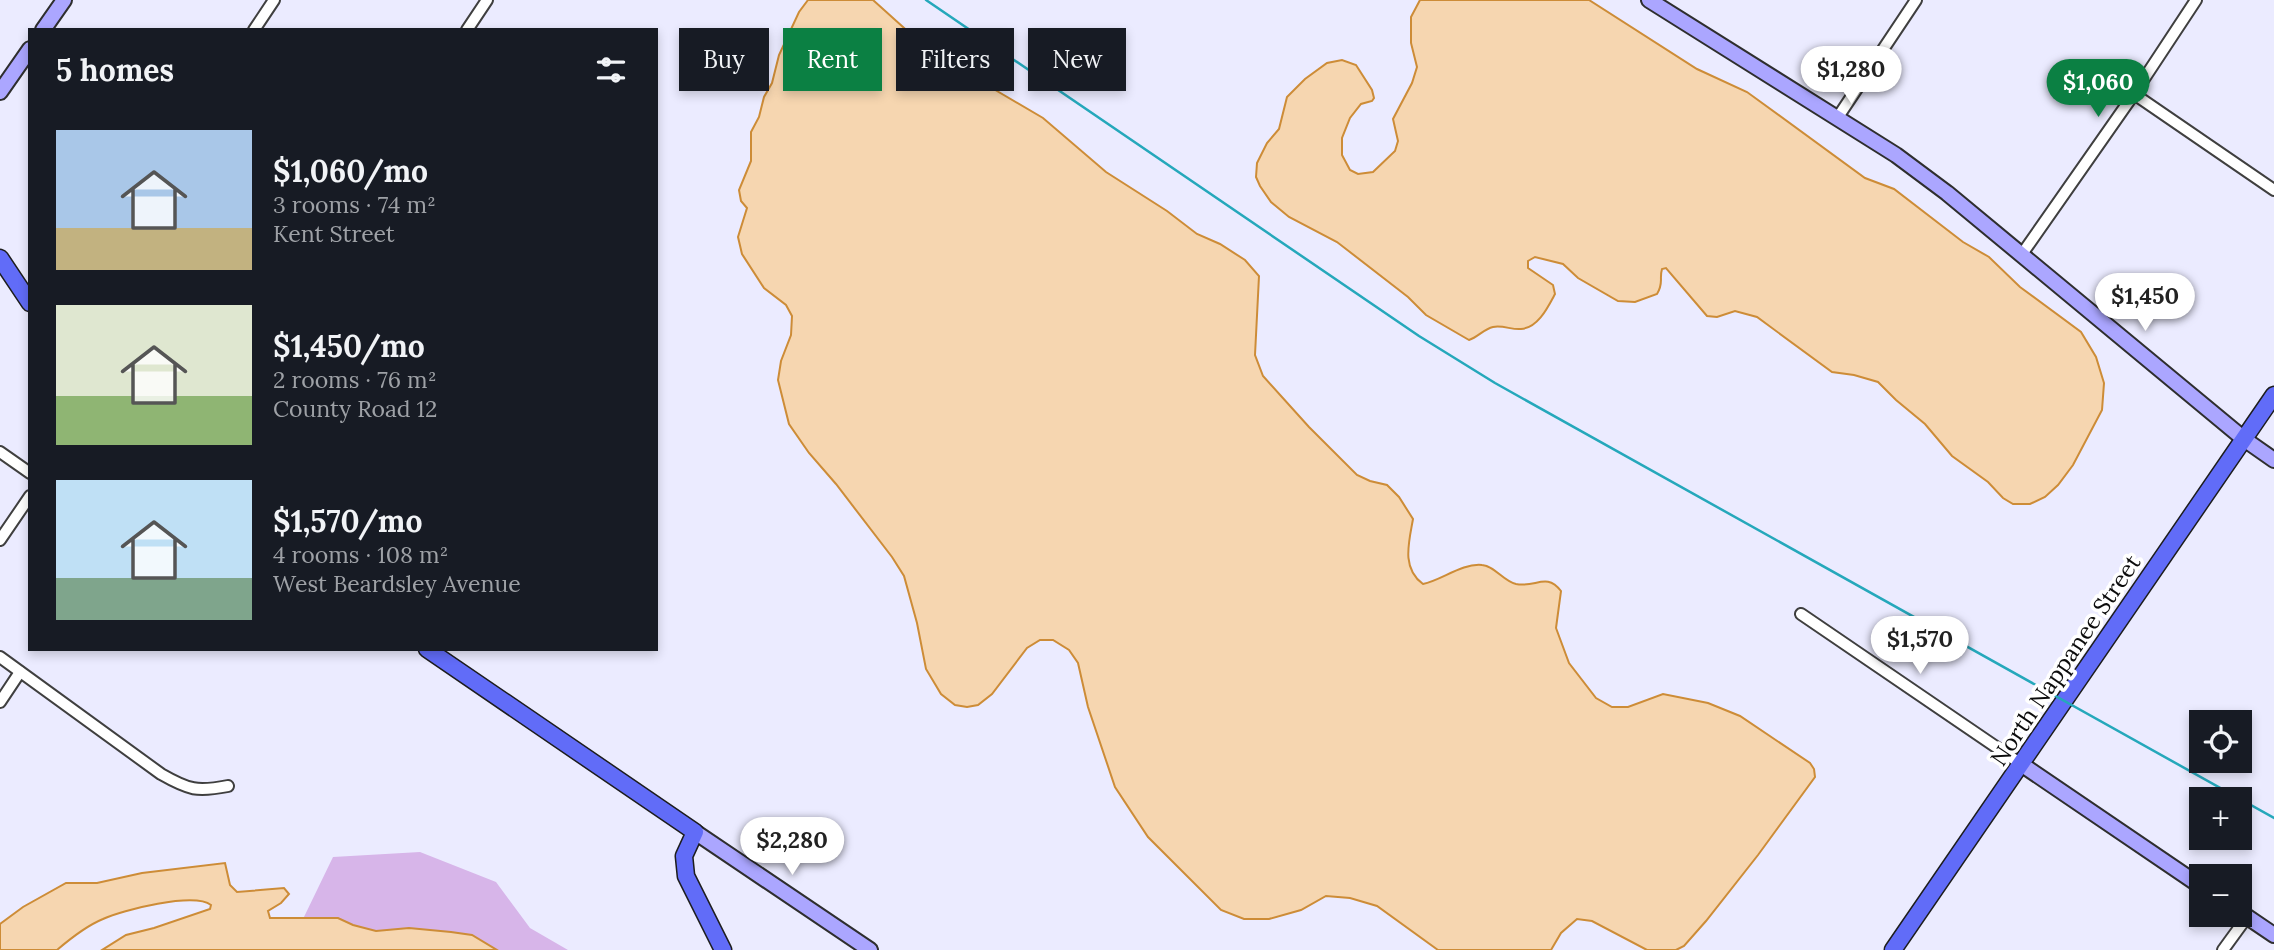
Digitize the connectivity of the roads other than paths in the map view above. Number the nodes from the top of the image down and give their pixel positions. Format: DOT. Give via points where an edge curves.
graph roads {
  1 [pos="64,0"];
  2 [pos="274,0"];
  3 [pos="487,0"];
  4 [pos="1649,0"];
  5 [pos="1916,0"];
  6 [pos="2196,0"];
  7 [pos="44,28"];
  8 [pos="255,28"];
  9 [pos="468,28"];
  10 [pos="28,52"];
  11 [pos="0,92"];
  12 [pos="2134,94"];
  13 [pos="1838,117"];
  14 [pos="2274,190"];
  15 [pos="2022,254"];
  16 [pos="0,258"];
  17 [pos="28,300"];
  18 [pos="2274,395"];
  19 [pos="2244,439"];
  20 [pos="0,452"];
  21 [pos="2274,460"];
  22 [pos="28,472"];
  23 [pos="28,499"];
  24 [pos="0,540"];
  25 [pos="1801,614"];
  26 [pos="430,651"];
  27 [pos="0,657"];
  28 [pos="20,672"];
  29 [pos="0,702"];
  30 [pos="2021,764"];
  31 [pos="228,786"];
  32 [pos="695,832"];
  33 [pos="2189,878"];
  34 [pos="2252,921"];
  35 [pos="2236,927"];
  36 [pos="2274,935"];
  37 [pos="723,950"];
  38 [pos="870,950"];
  39 [pos="1893,950"];
  40 [pos="2223,950"];
  1 -- 7 [label="main road"];
  2 -- 8 [label="street"];
  3 -- 9 [label="street"];
  4 -- 13 [label="main road"];
  5 -- 13 [label="street"];
  6 -- 12 [label="street"];
  10 -- 11 [label="main road"];
  12 -- 14 [label="street"];
  12 -- 15 [label="street"];
  13 -- 15 [label="main road" via="1896,155"];
  15 -- 19 [label="main road"];
  16 -- 17 [label="main road"];
  18 -- 19 [label="main road, North Nappanee Street"];
  19 -- 21 [label="main road"];
  19 -- 30 [label="main road, North Nappanee Street"];
  20 -- 22 [label="street"];
  23 -- 24 [label="street"];
  25 -- 30 [label="street"];
  26 -- 32 [label="main road"];
  27 -- 28 [label="street"];
  28 -- 29 [label="street"];
  28 -- 31 [label="street" via="182,786 204,791"];
  30 -- 33 [label="main road"];
  30 -- 39 [label="main road, North Nappanee Street"];
  32 -- 37 [label="main road" via="684,856 686,876"];
  32 -- 38 [label="main road"];
  34 -- 36 [label="main road"];
  35 -- 40 [label="street"];
}
